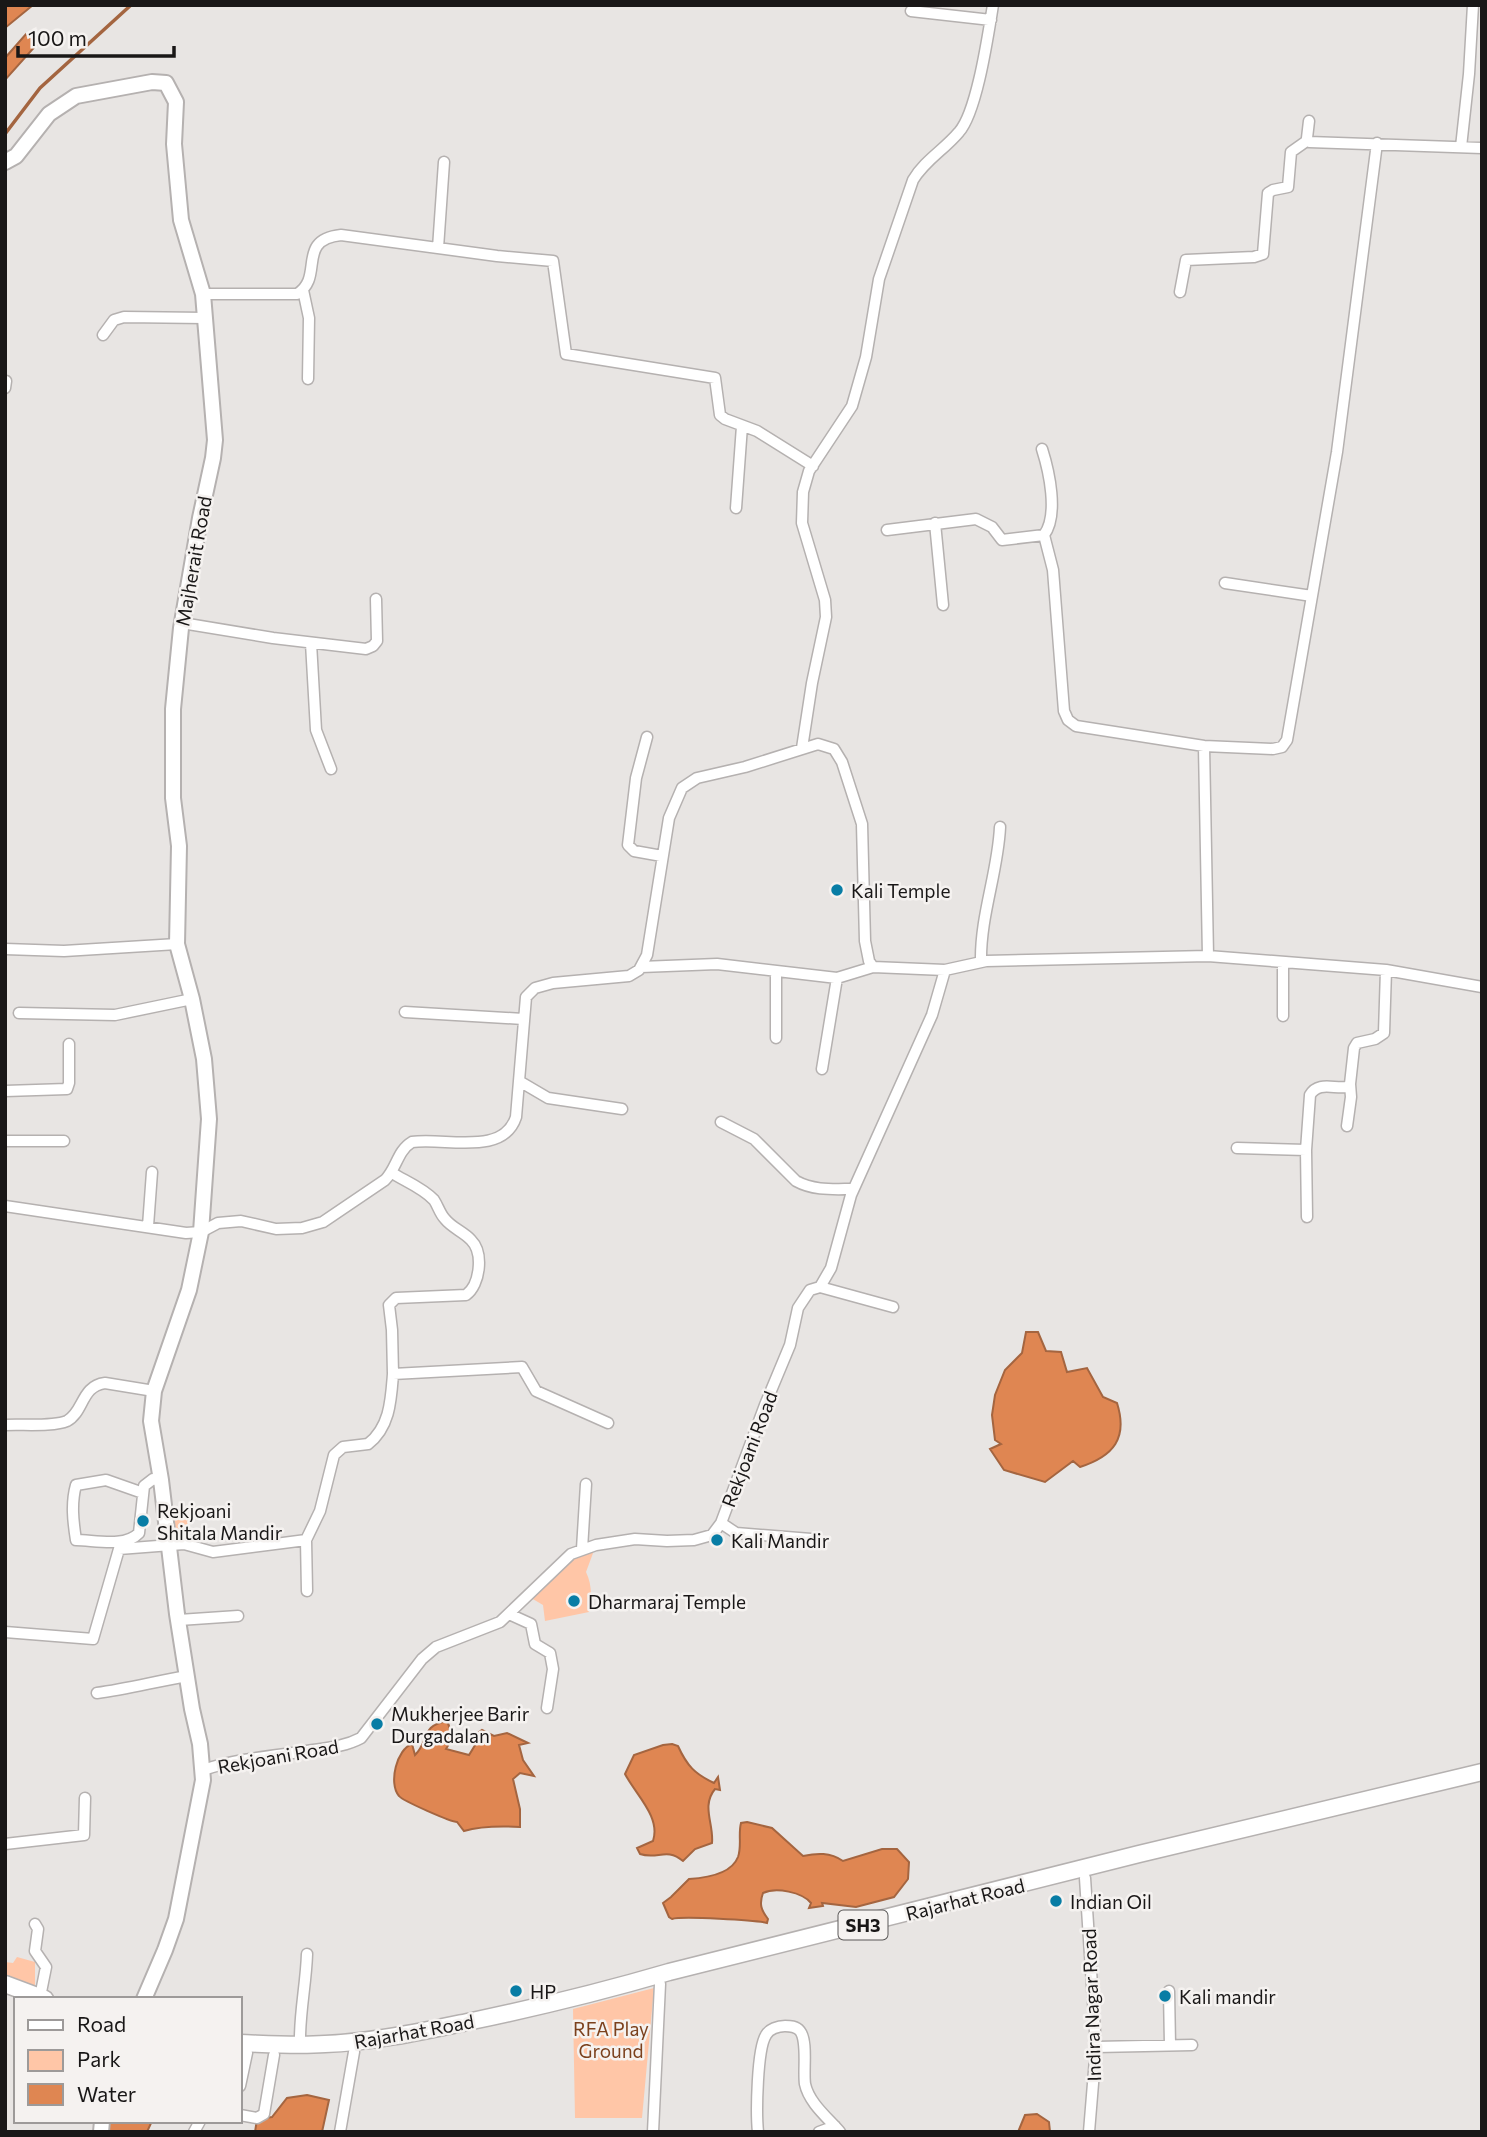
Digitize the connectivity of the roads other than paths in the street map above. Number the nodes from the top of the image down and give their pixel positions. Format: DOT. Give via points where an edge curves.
graph roads {
  1 [pos="993,5"];
  2 [pos="1473,5"];
  3 [pos="911,12"];
  4 [pos="991,20"];
  5 [pos="1309,121"];
  6 [pos="1308,140"];
  7 [pos="1377,143"];
  8 [pos="1461,147"];
  9 [pos="1482,148"];
  10 [pos="5,162"];
  11 [pos="444,162"];
  12 [pos="438,248"];
  13 [pos="303,290"];
  14 [pos="1180,292"];
  15 [pos="203,294"];
  16 [pos="205,318"];
  17 [pos="103,335"];
  18 [pos="308,379"];
  19 [pos="6,381"];
  20 [pos="5,388"];
  21 [pos="742,426"];
  22 [pos="1042,449"];
  23 [pos="813,466"];
  24 [pos="736,508"];
  25 [pos="935,523"];
  26 [pos="887,530"];
  27 [pos="1044,535"];
  28 [pos="1225,583"];
  29 [pos="1312,596"];
  30 [pos="376,599"];
  31 [pos="943,605"];
  32 [pos="182,623"];
  33 [pos="311,643"];
  34 [pos="647,737"];
  35 [pos="1204,746"];
  36 [pos="802,748"];
  37 [pos="331,769"];
  38 [pos="1000,827"];
  39 [pos="663,856"];
  40 [pos="177,944"];
  41 [pos="5,948"];
  42 [pos="1208,956"];
  43 [pos="981,962"];
  44 [pos="1283,962"];
  45 [pos="641,967"];
  46 [pos="873,967"];
  47 [pos="945,970"];
  48 [pos="1386,970"];
  49 [pos="776,971"];
  50 [pos="837,978"];
  51 [pos="1482,987"];
  52 [pos="192,999"];
  53 [pos="405,1012"];
  54 [pos="19,1013"];
  55 [pos="1283,1016"];
  56 [pos="523,1019"];
  57 [pos="776,1038"];
  58 [pos="69,1044"];
  59 [pos="822,1069"];
  60 [pos="519,1081"];
  61 [pos="1350,1084"];
  62 [pos="5,1091"];
  63 [pos="622,1109"];
  64 [pos="721,1122"];
  65 [pos="1347,1126"];
  66 [pos="5,1141"];
  67 [pos="64,1141"];
  68 [pos="1237,1148"];
  69 [pos="1306,1150"];
  70 [pos="152,1172"];
  71 [pos="392,1173"];
  72 [pos="853,1189"];
  73 [pos="5,1206"];
  74 [pos="1307,1217"];
  75 [pos="148,1226"];
  76 [pos="201,1232"];
  77 [pos="820,1287"];
  78 [pos="893,1307"];
  79 [pos="393,1374"];
  80 [pos="154,1391"];
  81 [pos="608,1423"];
  82 [pos="5,1425"];
  83 [pos="161,1480"];
  84 [pos="586,1484"];
  85 [pos="143,1493"];
  86 [pos="721,1523"];
  87 [pos="811,1539"];
  88 [pos="306,1540"];
  89 [pos="169,1544"];
  90 [pos="582,1549"];
  91 [pos="307,1591"];
  92 [pos="509,1614"];
  93 [pos="238,1616"];
  94 [pos="179,1620"];
  95 [pos="5,1632"];
  96 [pos="188,1676"];
  97 [pos="97,1693"];
  98 [pos="547,1708"];
  99 [pos="203,1770"];
  100 [pos="1482,1772"];
  101 [pos="1482,1782"];
  102 [pos="85,1798"];
  103 [pos="5,1844"];
  104 [pos="1085,1878"];
  105 [pos="35,1924"];
  106 [pos="307,1954"];
  107 [pos="5,1984"];
  108 [pos="660,1984"];
  109 [pos="1169,1991"];
  110 [pos="40,1997"];
  111 [pos="43,1997"];
  112 [pos="145,1997"];
  113 [pos="300,2045"];
  114 [pos="1170,2045"];
  115 [pos="1192,2045"];
  116 [pos="1096,2047"];
  117 [pos="242,2049"];
  118 [pos="354,2052"];
  119 [pos="274,2055"];
  120 [pos="242,2115"];
  121 [pos="838,2129"];
  122 [pos="340,2132"];
  123 [pos="653,2132"];
  124 [pos="758,2132"];
  125 [pos="819,2132"];
  126 [pos="1089,2132"];
  1 -- 4 [label="street"];
  2 -- 8 [label="street"];
  3 -- 4 [label="street"];
  4 -- 23 [label="street" via="971,111 959,132 913,180 879,279 866,357 852,406"];
  5 -- 6 [label="street"];
  6 -- 7 [label="street"];
  6 -- 14 [label="street" via="1291,152 1289,187 1268,193 1263,254 1186,260"];
  7 -- 8 [label="street"];
  7 -- 29 [label="street" via="1345,398"];
  8 -- 9 [label="street"];
  10 -- 15 [label="street, Majherait Road" via="16,156 49,114 76,96 166,83 176,102 174,144 181,220"];
  11 -- 12 [label="street"];
  12 -- 13 [label="street" via="355,236 324,238 314,251"];
  12 -- 21 [label="street" via="553,261 566,354 715,378 720,415"];
  13 -- 15 [label="street" via="289,296"];
  13 -- 18 [label="street" via="309,317"];
  15 -- 16 [label="street, Majherait Road"];
  16 -- 17 [label="street" via="124,317 114,320"];
  16 -- 32 [label="street, Majherait Road" via="214,458"];
  19 -- 20 [label="street"];
  21 -- 23 [label="street"];
  21 -- 24 [label="street"];
  22 -- 27 [label="street" via="1051,500 1050,524"];
  23 -- 36 [label="street" via="803,492 802,523 826,617"];
  25 -- 26 [label="street"];
  25 -- 27 [label="street" via="976,519 1007,541"];
  25 -- 31 [label="street"];
  27 -- 35 [label="street" via="1053,570 1068,720 1076,726"];
  28 -- 29 [label="street"];
  29 -- 35 [label="street" via="1287,740 1282,747"];
  30 -- 33 [label="street" via="377,641 373,646"];
  32 -- 33 [label="street"];
  32 -- 40 [label="street, Majherait Road" via="173,709 173,798 179,846"];
  33 -- 37 [label="street" via="316,730"];
  34 -- 39 [label="street" via="636,778 628,845 634,851"];
  35 -- 42 [label="street"];
  36 -- 39 [label="street" via="688,783 668,818"];
  36 -- 46 [label="street" via="818,744 834,749 848,776 862,824 865,942"];
  38 -- 43 [label="street"];
  39 -- 45 [label="street" via="647,955"];
  40 -- 41 [label="street" via="64,951"];
  40 -- 52 [label="street, Majherait Road"];
  42 -- 43 [label="street"];
  42 -- 44 [label="street"];
  43 -- 47 [label="street"];
  44 -- 48 [label="street"];
  44 -- 55 [label="street"];
  45 -- 49 [label="street" via="717,964"];
  45 -- 56 [label="street" via="629,976 535,988 526,997"];
  46 -- 47 [label="street"];
  46 -- 50 [label="street"];
  47 -- 72 [label="street, Rekjoani Road" via="932,1015"];
  48 -- 51 [label="street"];
  48 -- 61 [label="street" via="1384,1033 1357,1043"];
  49 -- 50 [label="street"];
  49 -- 57 [label="street"];
  50 -- 59 [label="street"];
  52 -- 54 [label="street" via="115,1015"];
  52 -- 76 [label="street, Majherait Road" via="204,1059 208,1119"];
  53 -- 56 [label="street"];
  56 -- 60 [label="street"];
  58 -- 62 [label="street" via="67,1089"];
  60 -- 63 [label="street" via="548,1098"];
  60 -- 71 [label="street" via="516,1116 512,1129 503,1136 477,1142 412,1142 400,1153"];
  61 -- 65 [label="street"];
  61 -- 69 [label="street" via="1311,1091"];
  64 -- 72 [label="street" via="754,1139 804,1186"];
  66 -- 67 [label="street"];
  68 -- 69 [label="street"];
  69 -- 74 [label="street"];
  70 -- 75 [label="street"];
  71 -- 76 [label="street" via="323,1222 284,1229 229,1221"];
  71 -- 79 [label="street" via="428,1195 443,1217 469,1237 478,1254 477,1278 466,1296 396,1298 388,1305"];
  72 -- 77 [label="street, Rekjoani Road" via="831,1268"];
  73 -- 75 [label="street"];
  75 -- 76 [label="street"];
  76 -- 80 [label="street, Rekjoani Road" via="188,1290"];
  77 -- 78 [label="street"];
  77 -- 86 [label="street, Rekjoani Road" via="810,1290 798,1308 790,1345"];
  79 -- 81 [label="street" via="522,1367 536,1391"];
  79 -- 88 [label="street" via="384,1427 368,1444 343,1447 334,1455 320,1511"];
  80 -- 82 [label="street" via="105,1382 90,1388 69,1420"];
  80 -- 83 [label="street, Rekjoani Road" via="151,1421"];
  83 -- 85 [label="street" via="153,1479"];
  83 -- 89 [label="street, Rekjoani Road"];
  84 -- 90 [label="street"];
  85 -- 85 [label="street" via="135,1538 76,1540 72,1517 76,1485 106,1480"];
  86 -- 87 [label="street" via="736,1533"];
  86 -- 90 [label="street, Rekjoani Road" via="712,1535 694,1540 635,1539"];
  88 -- 89 [label="street" via="213,1552"];
  88 -- 91 [label="street"];
  89 -- 94 [label="street, Rekjoani Road"];
  89 -- 95 [label="street" via="119,1549 93,1639"];
  90 -- 92 [label="street, Rekjoani Road"];
  92 -- 98 [label="street" via="531,1624 535,1644 550,1653 553,1669"];
  92 -- 99 [label="street, Rekjoani Road" via="489,1628 436,1647 361,1738"];
  93 -- 94 [label="street"];
  94 -- 96 [label="street, Rekjoani Road"];
  96 -- 97 [label="street"];
  96 -- 99 [label="street, Rekjoani Road"];
  99 -- 112 [label="street, Rekjoani Road" via="176,1919"];
  100 -- 113 [label="main road, Rajarhat Road / SH3" via="596,1993 411,2034"];
  101 -- 104 [label="main road, Rajarhat Road / SH3"];
  102 -- 103 [label="street" via="84,1835"];
  104 -- 108 [label="main road, Rajarhat Road / SH3"];
  104 -- 116 [label="street, Indira Nagar Road"];
  105 -- 111 [label="street" via="35,1951 46,1967"];
  106 -- 113 [label="street"];
  107 -- 110 [label="main road"];
  108 -- 118 [label="main road, Rajarhat Road / SH3" via="561,2010"];
  108 -- 123 [label="street"];
  109 -- 114 [label="street"];
  113 -- 117 [label="main road, Rajarhat Road / SH3"];
  114 -- 115 [label="street"];
  114 -- 116 [label="street"];
  116 -- 126 [label="street, Indira Nagar Road"];
  117 -- 119 [label="main road, Rajarhat Road / SH3"];
  118 -- 119 [label="main road, Rajarhat Road / SH3"];
  118 -- 122 [label="street"];
  119 -- 120 [label="street" via="264,2114 257,2118"];
  121 -- 124 [label="street" via="805,2085 799,2029 781,2026 764,2037 758,2071"];
  121 -- 125 [label="street"];
}
